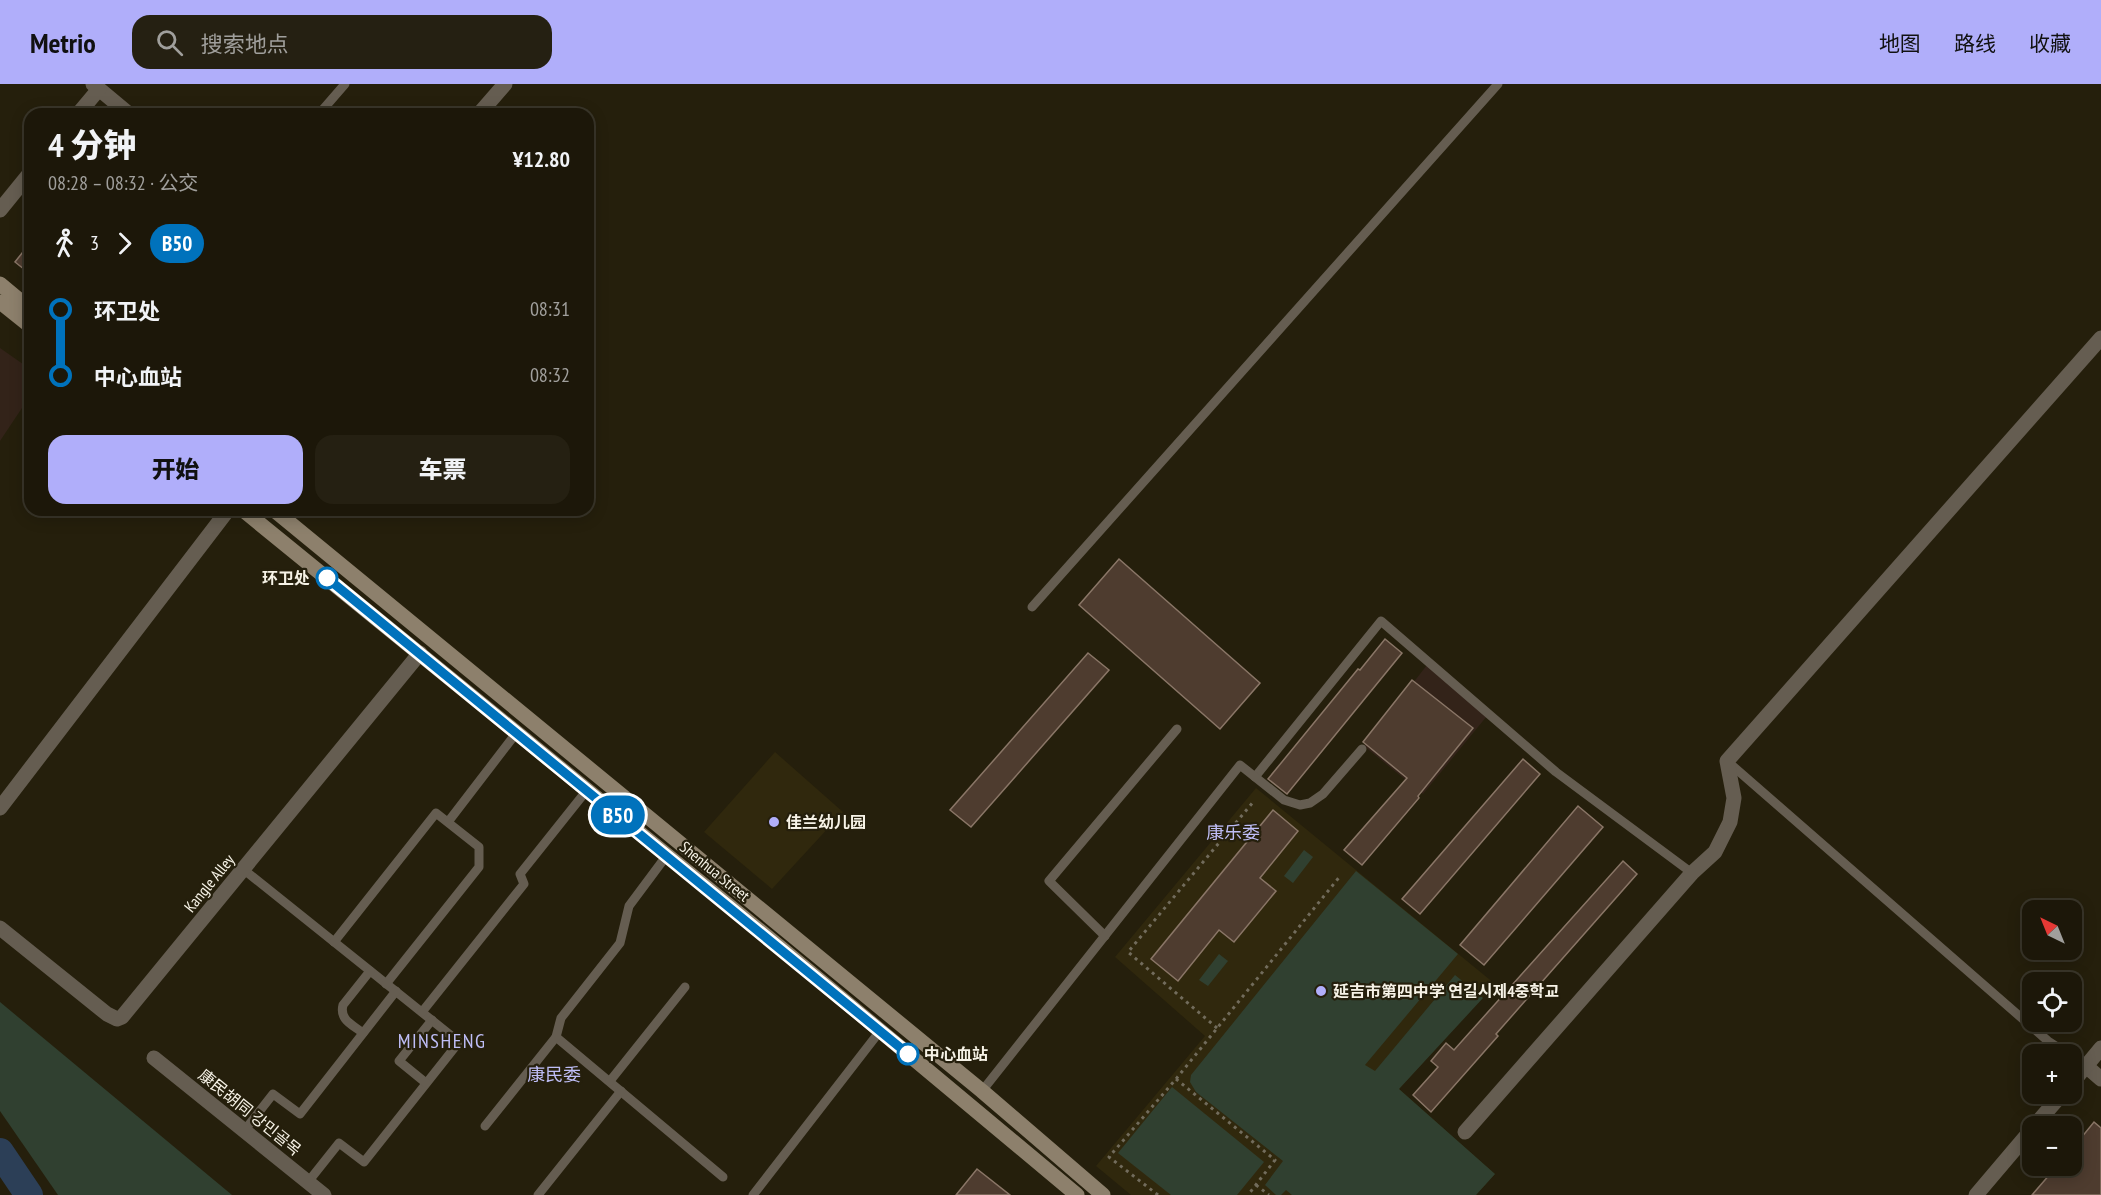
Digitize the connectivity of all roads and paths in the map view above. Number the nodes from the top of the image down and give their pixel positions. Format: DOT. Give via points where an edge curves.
graph roads {
  1 [pos="345,84"];
  2 [pos="505,84"];
  3 [pos="1498,84"];
  4 [pos="96,86"];
  5 [pos="82,108"];
  6 [pos="122,108"];
  7 [pos="324,108"];
  8 [pos="483,108"];
  9 [pos="24,180"];
  10 [pos="0,210"];
  11 [pos="0,284"];
  12 [pos="0,302"];
  13 [pos="24,304"];
  14 [pos="24,321"];
  15 [pos="2101,338"];
  16 [pos="223,516"];
  17 [pos="250,516"];
  18 [pos="281,516"];
  19 [pos="1032,607"];
  20 [pos="420,653"];
  21 [pos="1177,729"];
  22 [pos="517,732"];
  23 [pos="1362,748"];
  24 [pos="1727,761"];
  25 [pos="1255,777"];
  26 [pos="587,790"];
  27 [pos="1254,801"];
  28 [pos="0,807"];
  29 [pos="448,822"];
  30 [pos="667,855"];
  31 [pos="243,869"];
  32 [pos="1692,873"];
  33 [pos="1341,875"];
  34 [pos="0,928"];
  35 [pos="1105,936"];
  36 [pos="334,942"];
  37 [pos="370,971"];
  38 [pos="386,984"];
  39 [pos="686,987"];
  40 [pos="396,991"];
  41 [pos="422,1012"];
  42 [pos="432,1020"];
  43 [pos="1217,1028"];
  44 [pos="880,1031"];
  45 [pos="363,1033"];
  46 [pos="556,1037"];
  47 [pos="2052,1044"];
  48 [pos="2101,1048"];
  49 [pos="154,1058"];
  50 [pos="2082,1064"];
  51 [pos="2086,1066"];
  52 [pos="2082,1071"];
  53 [pos="1176,1079"];
  54 [pos="2101,1079"];
  55 [pos="610,1081"];
  56 [pos="426,1083"];
  57 [pos="621,1091"];
  58 [pos="982,1091"];
  59 [pos="2053,1104"];
  60 [pos="2043,1116"];
  61 [pos="486,1126"];
  62 [pos="244,1131"];
  63 [pos="1465,1132"];
  64 [pos="2022,1141"];
  65 [pos="723,1177"];
  66 [pos="308,1182"];
  67 [pos="1256,1185"];
  68 [pos="324,1195"];
  69 [pos="538,1195"];
  70 [pos="753,1195"];
  71 [pos="1077,1195"];
  72 [pos="1103,1195"];
  73 [pos="1158,1195"];
  74 [pos="1248,1195"];
  75 [pos="1269,1195"];
  76 [pos="1976,1195"];
  1 -- 7 [label="lane"];
  2 -- 8 [label="street"];
  3 -- 19 [label="lane"];
  4 -- 5 [label="street"];
  4 -- 6 [label="street"];
  9 -- 10 [label="street"];
  11 -- 13 [label="main road"];
  12 -- 14 [label="main road"];
  15 -- 24 [label="street"];
  16 -- 28 [label="street"];
  17 -- 20 [label="main road, Shenhua Street"];
  18 -- 58 [label="main road, Shenhua Street"];
  20 -- 22 [label="main road, Shenhua Street"];
  20 -- 31 [label="street, Kangle Alley"];
  21 -- 35 [label="lane" via="1049,881"];
  22 -- 26 [label="main road, Shenhua Street"];
  22 -- 29 [label="lane"];
  23 -- 25 [label="lane" via="1323,794 1310,803 1300,805 1284,800"];
  24 -- 32 [label="street" via="1734,798 1730,822 1715,852"];
  24 -- 47 [label="lane"];
  25 -- 32 [label="lane" via="1381,621 1556,772"];
  25 -- 35 [label="lane" via="1240,765"];
  26 -- 30 [label="main road, Shenhua Street"];
  26 -- 41 [label="lane" via="520,874 524,885"];
  27 -- 43 [label="path" via="1128,952"];
  29 -- 36 [label="lane" via="436,813"];
  29 -- 38 [label="lane" via="479,847 479,867"];
  30 -- 44 [label="main road, Shenhua Street"];
  30 -- 46 [label="lane" via="629,906 620,943 561,1018"];
  31 -- 34 [label="street, Kangle Alley" via="117,1019"];
  31 -- 36 [label="lane"];
  32 -- 63 [label="street"];
  33 -- 43 [label="path"];
  35 -- 58 [label="lane"];
  36 -- 37 [label="lane"];
  37 -- 38 [label="lane"];
  37 -- 45 [label="lane" via="341,1012"];
  38 -- 40 [label="lane"];
  39 -- 55 [label="lane"];
  40 -- 41 [label="lane"];
  40 -- 45 [label="lane"];
  41 -- 42 [label="lane"];
  42 -- 56 [label="lane" via="459,1042"];
  42 -- 56 [label="lane" via="399,1061"];
  43 -- 53 [label="path"];
  44 -- 70 [label="lane"];
  44 -- 71 [label="main road, Shenhua Street"];
  45 -- 62 [label="lane" via="300,1114 273,1094"];
  46 -- 55 [label="lane"];
  46 -- 61 [label="lane"];
  48 -- 51 [label="street"];
  49 -- 62 [label="street, 康民胡同 강민골목"];
  50 -- 51 [label="lane"];
  51 -- 52 [label="street"];
  51 -- 54 [label="street"];
  53 -- 67 [label="path" via="1275,1160"];
  53 -- 73 [label="path" via="1109,1157"];
  55 -- 57 [label="lane"];
  56 -- 66 [label="lane" via="364,1162 339,1143"];
  57 -- 65 [label="lane"];
  57 -- 69 [label="lane"];
  58 -- 72 [label="main road, Shenhua Street"];
  59 -- 60 [label="street"];
  62 -- 66 [label="street, 康民胡同 강민골목"];
  64 -- 76 [label="street"];
  66 -- 68 [label="street, 康民胡同 강민골목"];
  67 -- 74 [label="path"];
  67 -- 75 [label="path"];
}
